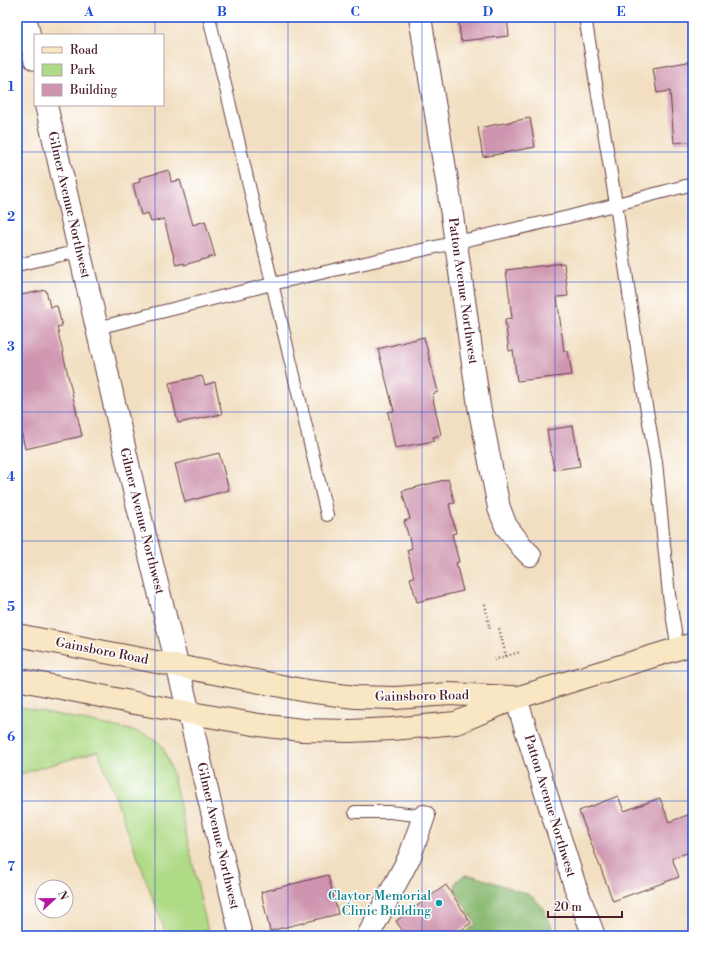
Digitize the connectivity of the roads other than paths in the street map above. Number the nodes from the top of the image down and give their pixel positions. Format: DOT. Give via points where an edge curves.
graph roads {
  1 [pos="25,17"];
  2 [pos="208,17"];
  3 [pos="420,17"];
  4 [pos="586,17"];
  5 [pos="34,55"];
  6 [pos="46,106"];
  7 [pos="693,184"];
  8 [pos="616,204"];
  9 [pos="456,242"];
  10 [pos="79,251"];
  11 [pos="17,265"];
  12 [pos="272,284"];
  13 [pos="97,328"];
  14 [pos="327,515"];
  15 [pos="530,555"];
  16 [pos="17,635"];
  17 [pos="686,647"];
  18 [pos="177,666"];
  19 [pos="17,679"];
  20 [pos="516,698"];
  21 [pos="189,713"];
  22 [pos="355,812"];
  23 [pos="424,816"];
  24 [pos="241,936"];
  25 [pos="368,936"];
  26 [pos="594,936"];
  1 -- 5 [label="street"];
  2 -- 12 [label="lane"];
  3 -- 9 [label="street, Patton Avenue Northwest"];
  4 -- 8 [label="lane"];
  6 -- 10 [label="street, Gilmer Avenue Northwest"];
  7 -- 8 [label="lane"];
  8 -- 9 [label="lane"];
  8 -- 17 [label="lane" via="656,462 669,595"];
  9 -- 12 [label="lane"];
  9 -- 15 [label="street, Patton Avenue Northwest" via="479,406 498,508 506,526"];
  10 -- 11 [label="lane"];
  10 -- 13 [label="street, Gilmer Avenue Northwest"];
  12 -- 13 [label="lane"];
  12 -- 14 [label="lane"];
  13 -- 18 [label="street, Gilmer Avenue Northwest"];
  16 -- 18 [label="main road, Gainsboro Road"];
  17 -- 20 [label="main road"];
  18 -- 20 [label="main road, Gainsboro Road" via="259,683 356,697 396,698 449,694"];
  18 -- 21 [label="street, Gilmer Avenue Northwest"];
  19 -- 21 [label="main road, Gainsboro Road"];
  20 -- 21 [label="main road, Gainsboro Road" via="456,723 350,731 302,730"];
  20 -- 26 [label="street, Patton Avenue Northwest" via="575,886"];
  21 -- 24 [label="street, Gilmer Avenue Northwest"];
  22 -- 23 [label="lane" via="390,812"];
  23 -- 25 [label="street" via="410,856"];
}
